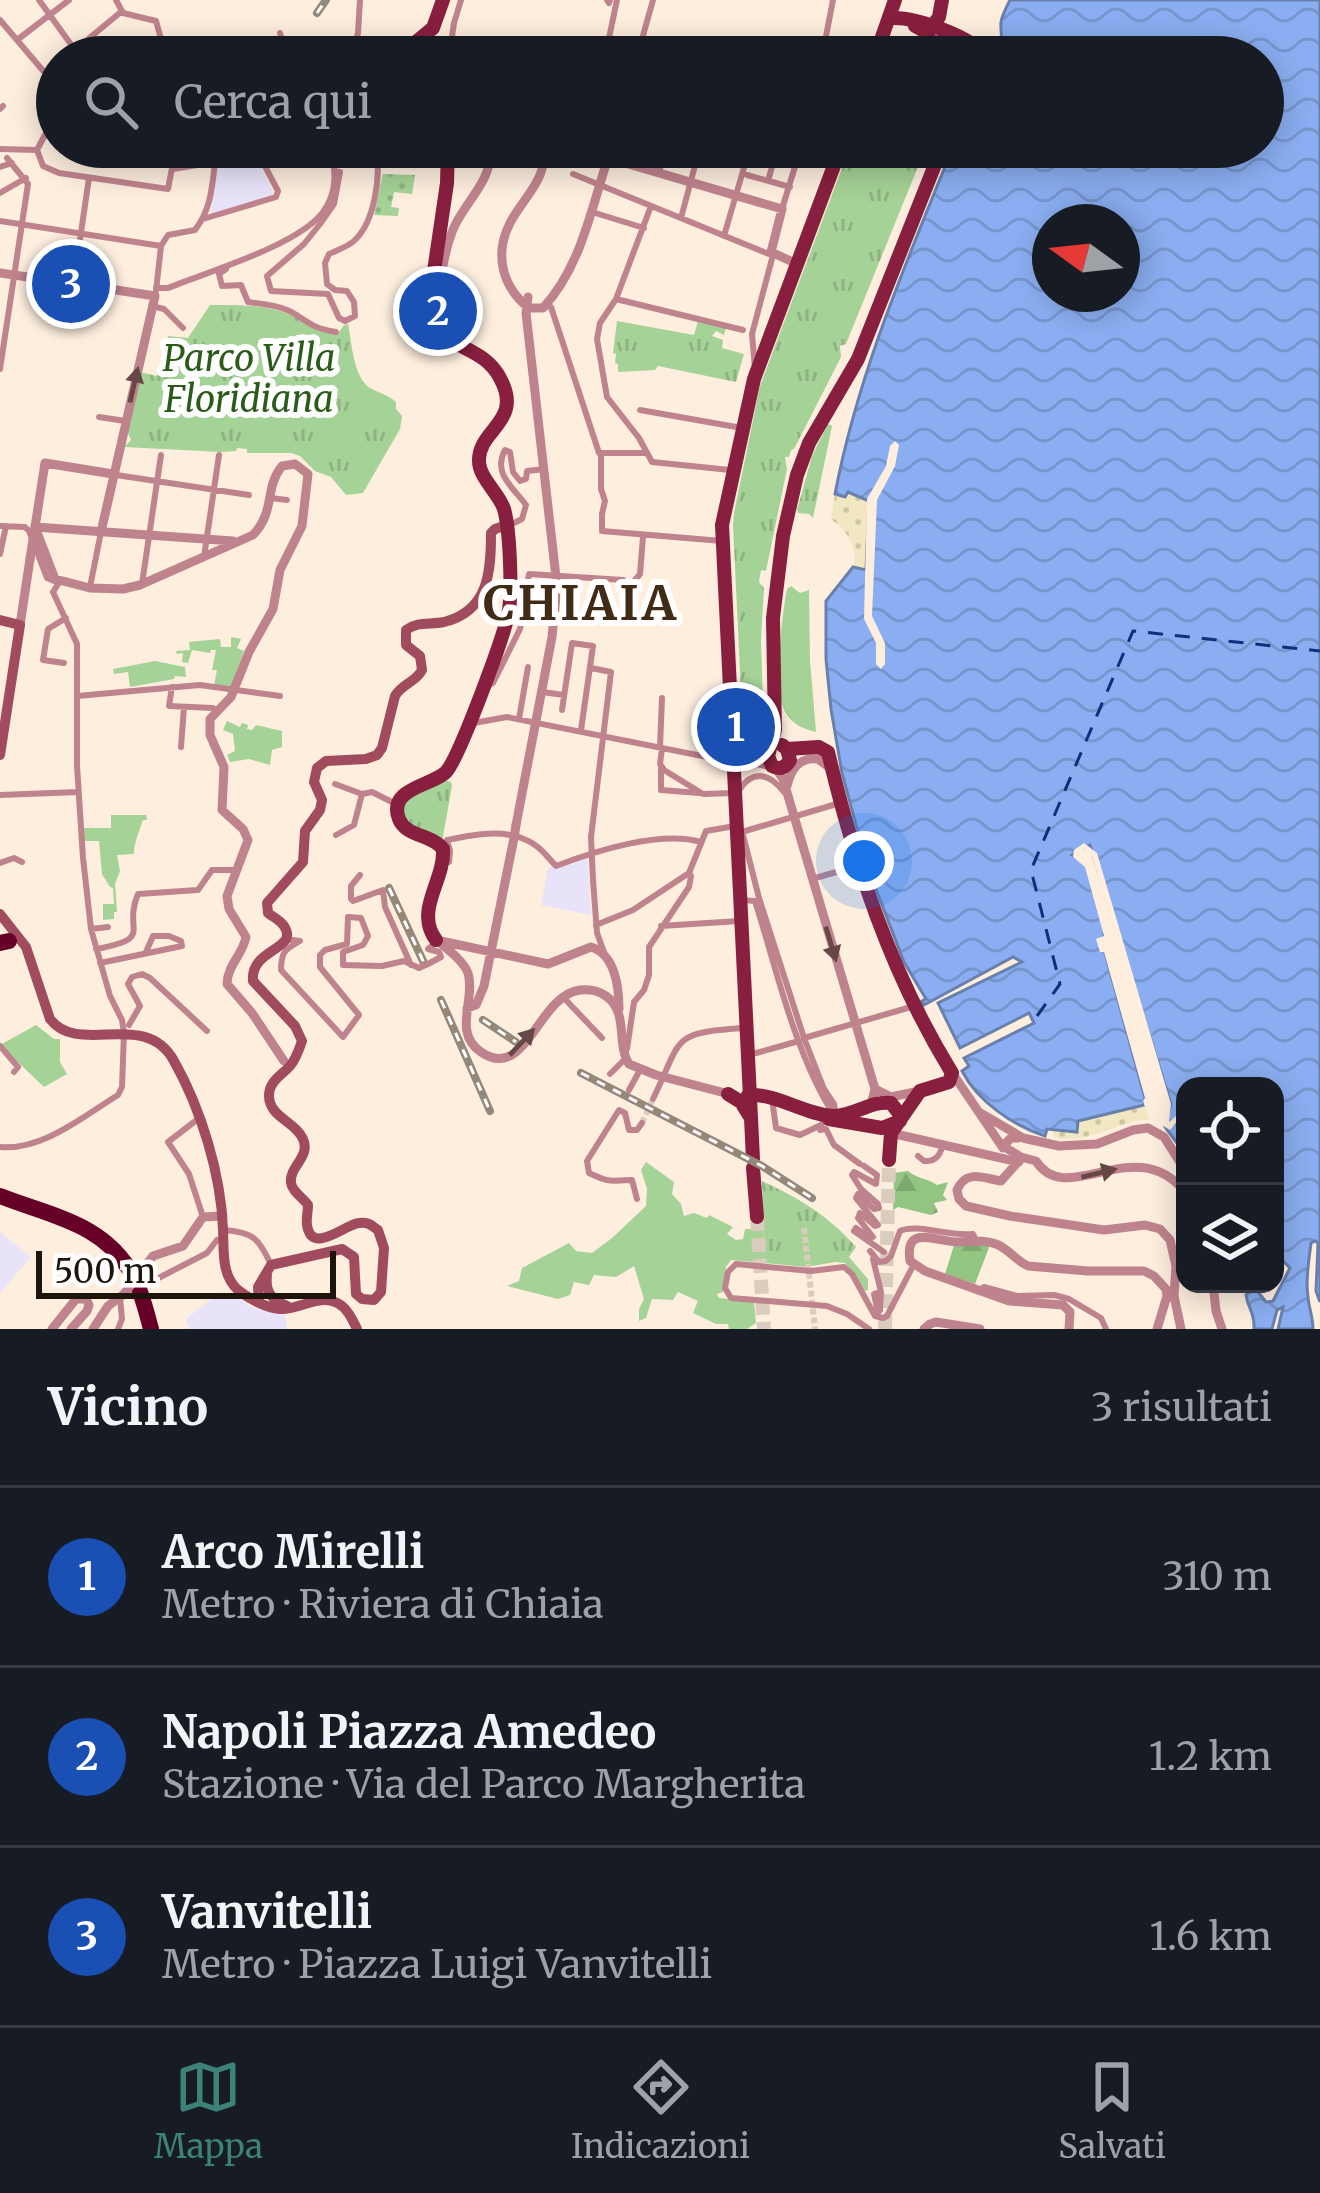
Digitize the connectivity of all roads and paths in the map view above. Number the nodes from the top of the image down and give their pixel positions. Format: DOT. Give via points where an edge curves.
graph roads {
  1 [pos="39,0"];
  2 [pos="69,0"];
  3 [pos="116,0"];
  4 [pos="361,0"];
  5 [pos="442,0"];
  6 [pos="461,0"];
  7 [pos="612,0"];
  8 [pos="653,0"];
  9 [pos="833,0"];
  10 [pos="946,0"];
  11 [pos="122,11"];
  12 [pos="897,12"];
  13 [pos="50,15"];
  14 [pos="0,20"];
  15 [pos="280,33"];
  16 [pos="936,35"];
  17 [pos="65,36"];
  18 [pos="92,36"];
  19 [pos="160,36"];
  20 [pos="281,36"];
  21 [pos="357,36"];
  22 [pos="423,36"];
  23 [pos="452,36"];
  24 [pos="610,36"];
  25 [pos="643,36"];
  26 [pos="826,36"];
  27 [pos="17,40"];
  28 [pos="36,62"];
  29 [pos="0,149"];
  30 [pos="36,150"];
  31 [pos="0,166"];
  32 [pos="46,168"];
  33 [pos="182,168"];
  34 [pos="210,168"];
  35 [pos="266,168"];
  36 [pos="334,168"];
  37 [pos="378,168"];
  38 [pos="448,168"];
  39 [pos="489,168"];
  40 [pos="543,168"];
  41 [pos="605,168"];
  42 [pos="646,168"];
  43 [pos="659,168"];
  44 [pos="695,168"];
  45 [pos="744,168"];
  46 [pos="772,168"];
  47 [pos="795,168"];
  48 [pos="836,168"];
  49 [pos="934,168"];
  50 [pos="173,170"];
  51 [pos="335,171"];
  52 [pos="658,173"];
  53 [pos="574,174"];
  54 [pos="747,175"];
  55 [pos="26,178"];
  56 [pos="89,178"];
  57 [pos="768,181"];
  58 [pos="691,182"];
  59 [pos="600,185"];
  60 [pos="790,187"];
  61 [pos="0,193"];
  62 [pos="736,196"];
  63 [pos="651,206"];
  64 [pos="782,208"];
  65 [pos="592,212"];
  66 [pos="680,218"];
  67 [pos="203,219"];
  68 [pos="0,221"];
  69 [pos="22,225"];
  70 [pos="644,228"];
  71 [pos="81,233"];
  72 [pos="724,236"];
  73 [pos="161,246"];
  74 [pos="773,255"];
  75 [pos="236,261"];
  76 [pos="0,273"];
  77 [pos="75,273"];
  78 [pos="796,273"];
  79 [pos="15,276"];
  80 [pos="62,282"];
  81 [pos="84,285"];
  82 [pos="154,297"];
  83 [pos="616,299"];
  84 [pos="523,300"];
  85 [pos="547,303"];
  86 [pos="433,311"];
  87 [pos="183,328"];
  88 [pos="336,332"];
  89 [pos="748,332"];
  90 [pos="3,333"];
  91 [pos="0,369"];
  92 [pos="755,374"];
  93 [pos="640,410"];
  94 [pos="99,417"];
  95 [pos="125,421"];
  96 [pos="742,428"];
  97 [pos="601,453"];
  98 [pos="644,453"];
  99 [pos="219,454"];
  100 [pos="161,455"];
  101 [pos="545,469"];
  102 [pos="732,470"];
  103 [pos="113,474"];
  104 [pos="158,481"];
  105 [pos="214,490"];
  106 [pos="249,495"];
  107 [pos="271,498"];
  108 [pos="287,500"];
  109 [pos="507,525"];
  110 [pos="3,526"];
  111 [pos="35,527"];
  112 [pos="101,532"];
  113 [pos="150,536"];
  114 [pos="643,537"];
  115 [pos="246,538"];
  116 [pos="207,539"];
  117 [pos="722,542"];
  118 [pos="0,554"];
  119 [pos="204,557"];
  120 [pos="557,576"];
  121 [pos="60,583"];
  122 [pos="142,584"];
  123 [pos="90,587"];
  124 [pos="66,618"];
  125 [pos="0,620"];
  126 [pos="20,625"];
  127 [pos="64,663"];
  128 [pos="528,668"];
  129 [pos="591,668"];
  130 [pos="482,686"];
  131 [pos="172,687"];
  132 [pos="234,689"];
  133 [pos="542,692"];
  134 [pos="564,695"];
  135 [pos="77,696"];
  136 [pos="280,696"];
  137 [pos="662,698"];
  138 [pos="184,706"];
  139 [pos="562,710"];
  140 [pos="217,711"];
  141 [pos="519,719"];
  142 [pos="536,722"];
  143 [pos="471,724"];
  144 [pos="581,730"];
  145 [pos="603,735"];
  146 [pos="181,747"];
  147 [pos="661,747"];
  148 [pos="0,751"];
  149 [pos="778,756"];
  150 [pos="661,767"];
  151 [pos="740,769"];
  152 [pos="833,773"];
  153 [pos="335,784"];
  154 [pos="78,792"];
  155 [pos="0,794"];
  156 [pos="362,794"];
  157 [pos="703,794"];
  158 [pos="787,795"];
  159 [pos="840,803"];
  160 [pos="399,805"];
  161 [pos="793,817"];
  162 [pos="738,829"];
  163 [pos="514,830"];
  164 [pos="336,835"];
  165 [pos="701,842"];
  166 [pos="22,862"];
  167 [pos="443,862"];
  168 [pos="0,863"];
  169 [pos="857,866"];
  170 [pos="237,869"];
  171 [pos="688,873"];
  172 [pos="359,875"];
  173 [pos="812,879"];
  174 [pos="739,900"];
  175 [pos="740,921"];
  176 [pos="661,926"];
  177 [pos="108,927"];
  178 [pos="91,929"];
  179 [pos="596,929"];
  180 [pos="2,930"];
  181 [pos="285,939"];
  182 [pos="437,941"];
  183 [pos="465,947"];
  184 [pos="589,948"];
  185 [pos="96,949"];
  186 [pos="146,952"];
  187 [pos="491,953"];
  188 [pos="452,954"];
  189 [pos="605,955"];
  190 [pos="100,963"];
  191 [pos="419,966"];
  192 [pos="613,994"];
  193 [pos="563,995"];
  194 [pos="915,1006"];
  195 [pos="467,1008"];
  196 [pos="855,1024"];
  197 [pos="125,1026"];
  198 [pos="745,1028"];
  199 [pos="207,1031"];
  200 [pos="602,1038"];
  201 [pos="802,1039"];
  202 [pos="0,1046"];
  203 [pos="756,1053"];
  204 [pos="624,1057"];
  205 [pos="288,1059"];
  206 [pos="640,1070"];
  207 [pos="14,1072"];
  208 [pos="610,1074"];
  209 [pos="662,1077"];
  210 [pos="953,1079"];
  211 [pos="629,1090"];
  212 [pos="920,1091"];
  213 [pos="873,1097"];
  214 [pos="653,1099"];
  215 [pos="753,1099"];
  216 [pos="979,1112"];
  217 [pos="834,1114"];
  218 [pos="198,1119"];
  219 [pos="642,1123"];
  220 [pos="892,1124"];
  221 [pos="800,1135"];
  222 [pos="1023,1138"];
  223 [pos="943,1143"];
  224 [pos="1045,1144"];
  225 [pos="1004,1146"];
  226 [pos="0,1148"];
  227 [pos="1176,1155"];
  228 [pos="918,1156"];
  229 [pos="889,1160"];
  230 [pos="1012,1164"];
  231 [pos="1041,1166"];
  232 [pos="1178,1185"];
  233 [pos="637,1198"];
  234 [pos="0,1200"];
  235 [pos="223,1216"];
  236 [pos="203,1217"];
  237 [pos="757,1217"];
  238 [pos="220,1235"];
  239 [pos="976,1240"];
  240 [pos="881,1257"];
  241 [pos="914,1265"];
  242 [pos="269,1268"];
  243 [pos="139,1274"];
  244 [pos="979,1290"];
  245 [pos="263,1293"];
  246 [pos="1214,1293"];
  247 [pos="1221,1293"];
  248 [pos="122,1296"];
  249 [pos="1216,1311"];
  250 [pos="887,1316"];
  251 [pos="52,1329"];
  252 [pos="71,1329"];
  253 [pos="93,1329"];
  254 [pos="118,1329"];
  255 [pos="142,1329"];
  256 [pos="151,1329"];
  257 [pos="357,1329"];
  258 [pos="869,1329"];
  259 [pos="924,1329"];
  260 [pos="980,1329"];
  261 [pos="1070,1329"];
  262 [pos="1106,1329"];
  263 [pos="1157,1329"];
  264 [pos="1180,1329"];
  265 [pos="1222,1329"];
  1 -- 13 [label="street"];
  2 -- 13 [label="street"];
  3 -- 11 [label="street"];
  4 -- 21 [label="street"];
  5 -- 22 [label="main road"];
  6 -- 23 [label="street"];
  7 -- 24 [label="street"];
  8 -- 25 [label="street"];
  9 -- 26 [label="street"];
  10 -- 16 [label="main road"];
  11 -- 18 [label="street"];
  11 -- 19 [label="street" via="156,21"];
  12 -- 16 [label="main road"];
  13 -- 17 [label="street"];
  13 -- 27 [label="street"];
  14 -- 27 [label="street"];
  15 -- 20 [label="street"];
  27 -- 28 [label="street"];
  29 -- 30 [label="street"];
  31 -- 55 [label="street" via="10,160"];
  32 -- 56 [label="street"];
  33 -- 50 [label="street"];
  34 -- 67 [label="street"];
  35 -- 67 [label="street" via="276,197"];
  36 -- 51 [label="street"];
  37 -- 51 [label="street" via="369,216 354,242 325,262 327,284 354,302 349,321 338,318 328,294 268,286 268,273 334,204"];
  38 -- 86 [label="main road"];
  39 -- 86 [label="street" via="451,236"];
  40 -- 84 [label="street" via="501,255 502,272"];
  41 -- 59 [label="street"];
  42 -- 52 [label="street"];
  43 -- 52 [label="street"];
  44 -- 58 [label="street"];
  45 -- 62 [label="street"];
  46 -- 57 [label="street"];
  47 -- 60 [label="street"];
  48 -- 78 [label="main road"];
  49 -- 149 [label="main road" via="850,375 807,448 790,504 773,618"];
  50 -- 56 [label="street" via="168,190"];
  51 -- 75 [label="street" via="332,196 315,220"];
  52 -- 58 [label="street"];
  53 -- 59 [label="street"];
  54 -- 57 [label="street"];
  55 -- 61 [label="street"];
  55 -- 69 [label="street"];
  56 -- 71 [label="street"];
  57 -- 60 [label="street"];
  58 -- 62 [label="street"];
  58 -- 66 [label="street"];
  59 -- 63 [label="street"];
  59 -- 65 [label="street"];
  60 -- 64 [label="street"];
  62 -- 64 [label="street"];
  62 -- 72 [label="street"];
  63 -- 66 [label="street"];
  63 -- 70 [label="street"];
  64 -- 74 [label="street"];
  65 -- 70 [label="street"];
  65 -- 85 [label="street"];
  66 -- 72 [label="street"];
  67 -- 73 [label="street"];
  68 -- 69 [label="street"];
  69 -- 71 [label="street"];
  69 -- 79 [label="street"];
  70 -- 83 [label="street"];
  71 -- 73 [label="street"];
  71 -- 77 [label="street"];
  72 -- 74 [label="street"];
  73 -- 82 [label="street"];
  74 -- 78 [label="street"];
  74 -- 89 [label="street"];
  75 -- 82 [label="street"];
  75 -- 88 [label="street" via="220,272 223,287 239,284 248,302"];
  76 -- 79 [label="street"];
  77 -- 80 [label="street"];
  77 -- 81 [label="street"];
  78 -- 92 [label="main road"];
  78 -- 151 [label="street" via="757,385 730,520"];
  79 -- 80 [label="street"];
  79 -- 90 [label="street"];
  80 -- 81 [label="street" via="72,295"];
  81 -- 82 [label="street"];
  82 -- 87 [label="street"];
  95 -- 82 [label="street, one-way"];
  83 -- 89 [label="street"];
  83 -- 98 [label="street" via="597,337 604,386"];
  84 -- 85 [label="street" via="534,309"];
  84 -- 101 [label="street"];
  85 -- 97 [label="street"];
  86 -- 109 [label="main road" via="437,331 485,359 505,390 505,412 478,464"];
  89 -- 92 [label="street"];
  90 -- 91 [label="street"];
  92 -- 96 [label="main road"];
  93 -- 96 [label="street"];
  94 -- 95 [label="street"];
  95 -- 103 [label="street"];
  96 -- 102 [label="main road"];
  97 -- 98 [label="street"];
  97 -- 114 [label="street" via="602,531"];
  98 -- 102 [label="street" via="652,463"];
  99 -- 105 [label="street"];
  100 -- 104 [label="street"];
  101 -- 109 [label="street" via="520,481 504,451 503,472 526,505 522,519"];
  101 -- 120 [label="street"];
  102 -- 117 [label="main road"];
  103 -- 104 [label="street"];
  103 -- 111 [label="street" via="45,463"];
  103 -- 112 [label="street"];
  104 -- 105 [label="street"];
  104 -- 113 [label="street"];
  105 -- 106 [label="street"];
  105 -- 116 [label="street"];
  107 -- 108 [label="street"];
  107 -- 115 [label="street" via="266,520"];
  107 -- 132 [label="street" via="282,466 306,471 302,526"];
  109 -- 130 [label="main road" via="508,614"];
  109 -- 181 [label="main road" via="490,533 490,572 477,602 448,621 406,630 406,645 423,667 395,696 381,750 317,767 322,800 305,831 303,862 267,903"];
  110 -- 118 [label="street"];
  110 -- 121 [label="street" via="29,530 47,578"];
  111 -- 112 [label="street"];
  111 -- 121 [label="street"];
  111 -- 126 [label="street, bridge"];
  112 -- 113 [label="street"];
  112 -- 123 [label="street"];
  113 -- 116 [label="street"];
  113 -- 122 [label="street"];
  114 -- 117 [label="street"];
  114 -- 120 [label="street" via="626,618 623,580"];
  115 -- 116 [label="street"];
  115 -- 119 [label="street"];
  116 -- 119 [label="street"];
  117 -- 151 [label="main road"];
  119 -- 122 [label="street"];
  120 -- 130 [label="street" via="529,574 520,629 493,683"];
  120 -- 133 [label="street"];
  121 -- 123 [label="street"];
  121 -- 124 [label="street" via="53,592"];
  122 -- 123 [label="street"];
  124 -- 127 [label="street" via="47,629 43,660"];
  124 -- 135 [label="street" via="77,644"];
  125 -- 126 [label="main road"];
  126 -- 148 [label="main road"];
  128 -- 141 [label="street"];
  129 -- 134 [label="street" via="592,646 572,643"];
  129 -- 144 [label="street"];
  129 -- 145 [label="street" via="610,672"];
  130 -- 160 [label="main road" via="455,758"];
  131 -- 132 [label="street"];
  131 -- 135 [label="street"];
  131 -- 138 [label="street" via="170,706"];
  132 -- 136 [label="street"];
  132 -- 140 [label="street"];
  133 -- 134 [label="street"];
  133 -- 142 [label="street"];
  134 -- 139 [label="street"];
  135 -- 154 [label="street"];
  137 -- 147 [label="street"];
  138 -- 140 [label="street"];
  138 -- 146 [label="street"];
  140 -- 170 [label="street" via="209,725 224,766 222,810 248,836"];
  141 -- 142 [label="street"];
  141 -- 143 [label="street"];
  142 -- 144 [label="street"];
  142 -- 163 [label="street"];
  144 -- 145 [label="street"];
  145 -- 147 [label="street"];
  145 -- 179 [label="street, bridge" via="591,837"];
  147 -- 150 [label="street"];
  147 -- 151 [label="street"];
  149 -- 151 [label="street"];
  149 -- 152 [label="main road" via="819,747"];
  149 -- 158 [label="street"];
  150 -- 157 [label="street"];
  150 -- 157 [label="street" via="662,790"];
  151 -- 157 [label="street"];
  151 -- 158 [label="street"];
  151 -- 162 [label="main road"];
  152 -- 158 [label="street" via="822,761 802,761 791,771"];
  152 -- 159 [label="main road"];
  153 -- 156 [label="street"];
  154 -- 155 [label="street"];
  154 -- 178 [label="street"];
  156 -- 160 [label="street"];
  156 -- 164 [label="street" via="354,825"];
  158 -- 161 [label="street"];
  159 -- 161 [label="street"];
  159 -- 169 [label="main road"];
  160 -- 167 [label="main road" via="406,828 441,844"];
  161 -- 162 [label="street"];
  161 -- 173 [label="street"];
  162 -- 165 [label="street" via="706,831"];
  162 -- 174 [label="main road"];
  162 -- 201 [label="street"];
  163 -- 165 [label="street" via="556,866 620,845"];
  163 -- 167 [label="street" via="448,839"];
  163 -- 187 [label="street"];
  165 -- 171 [label="street"];
  166 -- 168 [label="street"];
  167 -- 182 [label="main road" via="426,916"];
  169 -- 173 [label="street"];
  169 -- 194 [label="main road"];
  170 -- 185 [label="street" via="212,870 198,890 138,894 132,937"];
  170 -- 205 [label="street" via="228,906 245,941 227,984"];
  171 -- 176 [label="street" via="689,887"];
  171 -- 179 [label="street"];
  172 -- 191 [label="street" via="351,899 383,890"];
  173 -- 196 [label="street, one-way"];
  174 -- 175 [label="main road"];
  174 -- 201 [label="street" via="755,901"];
  175 -- 176 [label="street"];
  175 -- 198 [label="main road"];
  176 -- 204 [label="street"];
  177 -- 178 [label="street"];
  178 -- 185 [label="street"];
  179 -- 184 [label="street"];
  179 -- 189 [label="street"];
  180 -- 197 [label="main road" via="21,946 58,1029 82,1034"];
  181 -- 191 [label="street" via="300,941 285,950 281,970 343,1037 359,1015 320,958 347,944 349,917 361,918 368,936 342,953 343,964"];
  181 -- 205 [label="main road" via="251,974 301,1036"];
  182 -- 183 [label="street"];
  182 -- 188 [label="street"];
  182 -- 191 [label="street" via="428,949 441,958"];
  183 -- 187 [label="street"];
  183 -- 188 [label="street"];
  184 -- 187 [label="street" via="551,964"];
  184 -- 189 [label="street"];
  185 -- 190 [label="street"];
  186 -- 186 [label="street" via="182,946 181,941 153,936"];
  186 -- 190 [label="street"];
  187 -- 195 [label="street" via="481,995"];
  188 -- 195 [label="street" via="467,973"];
  189 -- 192 [label="street"];
  190 -- 197 [label="street"];
  192 -- 193 [label="street"];
  192 -- 204 [label="street"];
  195 -- 193 [label="street, one-way" via="474,1047 505,1058"];
  193 -- 200 [label="street"];
  194 -- 196 [label="street"];
  194 -- 210 [label="main road"];
  196 -- 201 [label="street"];
  196 -- 213 [label="street"];
  197 -- 199 [label="street" via="140,1006 128,984 142,974"];
  197 -- 218 [label="main road" via="172,1057"];
  197 -- 226 [label="street" via="118,1095 44,1139"];
  198 -- 209 [label="street" via="686,1038"];
  198 -- 215 [label="main road"];
  201 -- 203 [label="street"];
  201 -- 217 [label="street"];
  202 -- 207 [label="street"];
  204 -- 206 [label="street"];
  204 -- 208 [label="street"];
  205 -- 242 [label="main road" via="269,1096 305,1145 291,1182 308,1204 308,1228 325,1239 355,1224 376,1228 383,1240 381,1292 374,1300 358,1297 354,1257 342,1249"];
  206 -- 209 [label="street"];
  206 -- 211 [label="street"];
  209 -- 214 [label="street"];
  209 -- 215 [label="street"];
  210 -- 212 [label="main road"];
  210 -- 216 [label="street"];
  212 -- 213 [label="street"];
  212 -- 220 [label="main road"];
  213 -- 217 [label="main road"];
  213 -- 220 [label="main road" via="889,1102"];
  213 -- 220 [label="main road" via="866,1118"];
  215 -- 217 [label="main road"];
  215 -- 217 [label="main road"];
  215 -- 221 [label="street" via="775,1127"];
  215 -- 237 [label="main road" via="743,1104 751,1119"];
  216 -- 222 [label="street"];
  216 -- 225 [label="street"];
  217 -- 220 [label="main road"];
  217 -- 221 [label="street"];
  218 -- 235 [label="main road"];
  218 -- 236 [label="street" via="168,1142"];
  219 -- 233 [label="street" via="629,1130 619,1110 587,1161 589,1173 612,1183 632,1180"];
  220 -- 223 [label="street"];
  220 -- 229 [label="main road"];
  221 -- 240 [label="street" via="824,1129 877,1174 876,1184 852,1174 880,1207 859,1195 878,1226 860,1213 872,1238 854,1231"];
  222 -- 224 [label="street"];
  222 -- 225 [label="street"];
  223 -- 228 [label="street" via="938,1158"];
  223 -- 230 [label="street"];
  224 -- 227 [label="street" via="1096,1144 1148,1128"];
  224 -- 231 [label="street" via="1050,1154"];
  225 -- 230 [label="street"];
  225 -- 231 [label="street"];
  230 -- 231 [label="street"];
  230 -- 264 [label="street" via="1001,1181 964,1179 959,1199 1010,1216 1164,1232 1176,1266"];
  231 -- 232 [label="street, one-way" via="1070,1178 1149,1167"];
  234 -- 255 [label="highway" via="97,1245 129,1287"];
  234 -- 256 [label="highway" via="101,1238 133,1276"];
  235 -- 236 [label="street"];
  235 -- 238 [label="main road"];
  236 -- 243 [label="street" via="180,1249 153,1256"];
  238 -- 242 [label="street" via="252,1236"];
  238 -- 243 [label="street" via="207,1253 145,1285"];
  238 -- 245 [label="main road" via="231,1282"];
  239 -- 240 [label="street" via="908,1227 890,1258"];
  239 -- 241 [label="street" via="918,1238 908,1251"];
  239 -- 263 [label="street" via="1028,1266 1144,1271 1166,1289"];
  240 -- 250 [label="street" via="870,1251 876,1310"];
  241 -- 244 [label="street"];
  241 -- 250 [label="street"];
  242 -- 245 [label="main road"];
  243 -- 248 [label="street, bridge"];
  244 -- 261 [label="street" via="1016,1303 1060,1303 1070,1312"];
  244 -- 262 [label="street" via="1060,1296 1101,1318"];
  245 -- 257 [label="main road" via="284,1305 336,1302"];
  246 -- 249 [label="street"];
  247 -- 249 [label="street"];
  248 -- 253 [label="street"];
  248 -- 254 [label="street"];
  249 -- 265 [label="street"];
  250 -- 258 [label="street" via="875,1316 844,1267 736,1264 728,1272 731,1298 827,1306"];
  251 -- 252 [label="street" via="84,1298 89,1308"];
  259 -- 260 [label="street" via="936,1322"];
}
